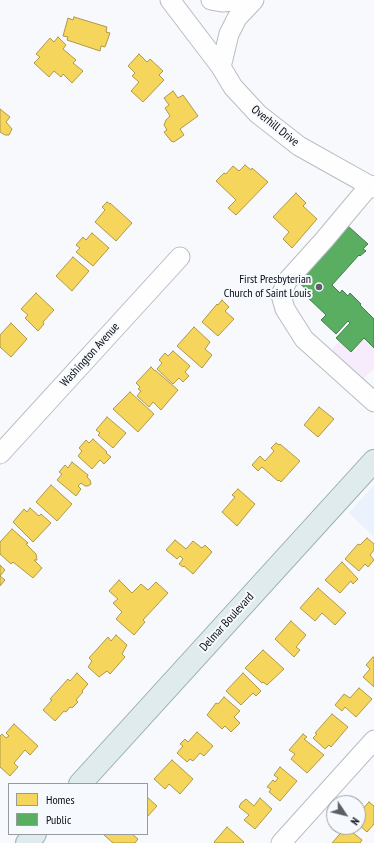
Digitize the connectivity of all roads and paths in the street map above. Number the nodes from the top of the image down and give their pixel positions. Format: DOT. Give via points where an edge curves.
graph roads {
  1 [pos="170,0"];
  2 [pos="211,0"];
  3 [pos="247,0"];
  4 [pos="254,0"];
  5 [pos="221,67"];
  6 [pos="372,187"];
  7 [pos="180,257"];
  8 [pos="374,402"];
  9 [pos="0,454"];
  10 [pos="374,461"];
  11 [pos="374,740"];
  12 [pos="81,783"];
  13 [pos="34,835"];
  14 [pos="27,843"];
  15 [pos="281,843"];
  1 -- 5 [label="street, Overhill Drive"];
  2 -- 3 [label="street"];
  4 -- 5 [label="street" via="237,18 229,34"];
  5 -- 6 [label="street, Overhill Drive" via="233,87 258,114 279,131 300,146"];
  6 -- 8 [label="street" via="287,281 281,295 285,309 304,339"];
  7 -- 9 [label="street, Washington Avenue"];
  10 -- 12 [label="main road, Delmar Boulevard"];
  11 -- 15 [label="street"];
  13 -- 14 [label="main road"];
}
